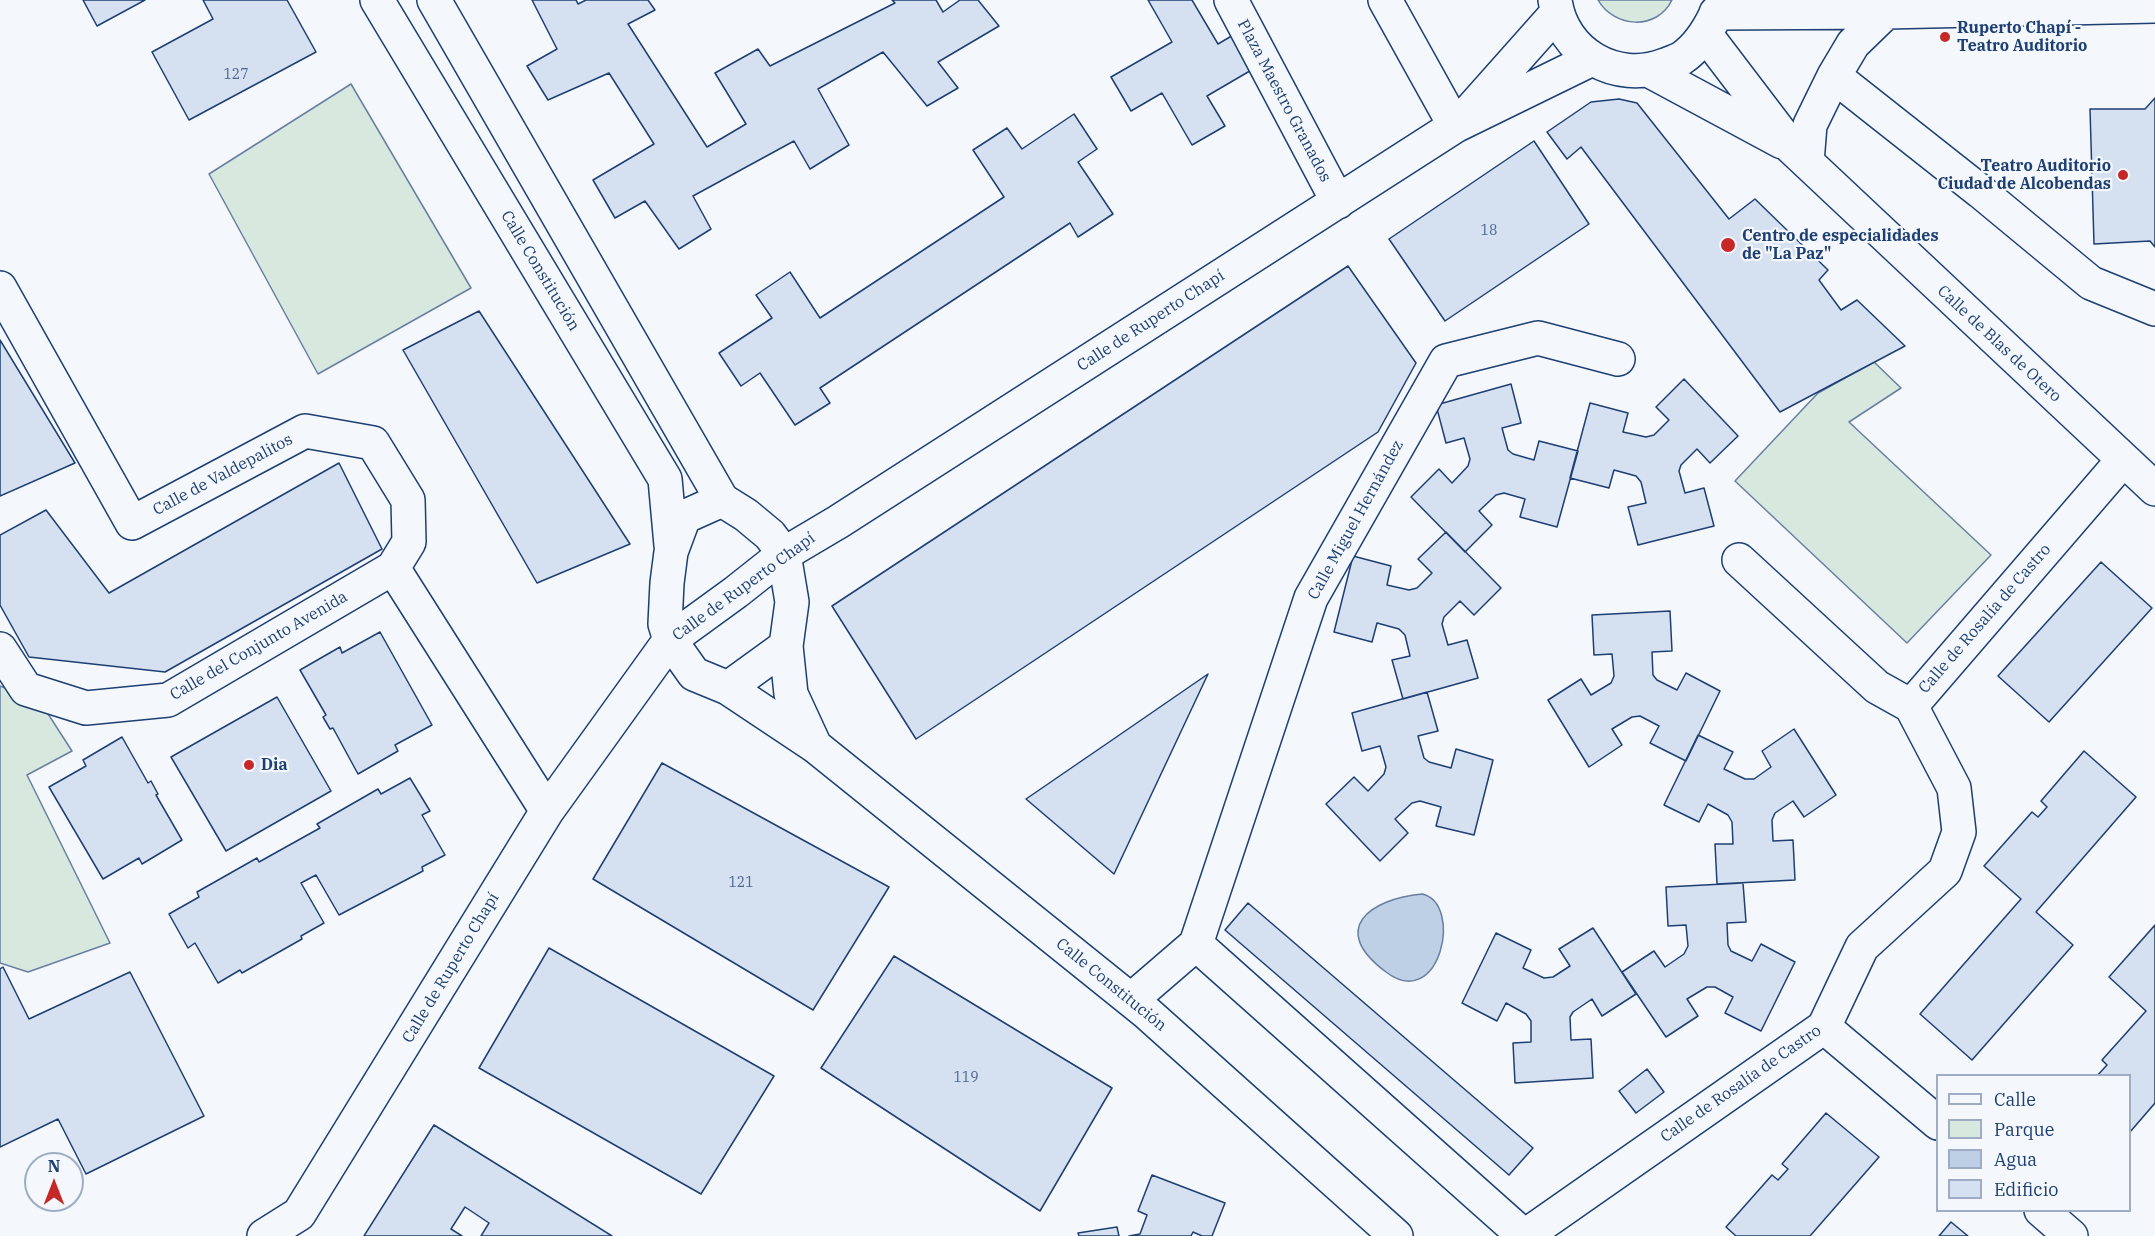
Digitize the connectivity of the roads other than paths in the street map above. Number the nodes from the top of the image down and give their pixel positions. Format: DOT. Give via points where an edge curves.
graph roads {
  1 [pos="378,0"];
  2 [pos="434,0"];
  3 [pos="1231,0"];
  4 [pos="1385,0"];
  5 [pos="2155,6"];
  6 [pos="1556,7"];
  7 [pos="1886,12"];
  8 [pos="1713,16"];
  9 [pos="1592,59"];
  10 [pos="1650,71"];
  11 [pos="1834,76"];
  12 [pos="1455,126"];
  13 [pos="1799,155"];
  14 [pos="1338,201"];
  15 [pos="0,288"];
  16 [pos="2155,309"];
  17 [pos="1618,359"];
  18 [pos="2123,460"];
  19 [pos="2155,489"];
  20 [pos="722,500"];
  21 [pos="671,552"];
  22 [pos="784,554"];
  23 [pos="1740,560"];
  24 [pos="393,568"];
  25 [pos="670,640"];
  26 [pos="786,646"];
  27 [pos="0,648"];
  28 [pos="728,688"];
  29 [pos="1911,706"];
  30 [pos="815,746"];
  31 [pos="547,811"];
  32 [pos="1196,944"];
  33 [pos="1131,1000"];
  34 [pos="1824,1027"];
  35 [pos="1936,1121"];
  36 [pos="2043,1212"];
  37 [pos="299,1225"];
  38 [pos="264,1236"];
  39 [pos="1396,1236"];
  40 [pos="1525,1236"];
  41 [pos="2071,1236"];
  1 -- 21 [label="street, Calle Constitución" via="665,479"];
  2 -- 20 [label="street, Calle Constitución"];
  3 -- 14 [label="street, Plaza Maestro Granados"];
  4 -- 12 [label="street"];
  5 -- 7 [label="street"];
  6 -- 9 [label="street" via="1576,47"];
  6 -- 12 [label="street, Calle de Ruperto Chapí"];
  7 -- 8 [label="street"];
  7 -- 11 [label="street" via="1853,44"];
  8 -- 10 [label="street" via="1682,58"];
  8 -- 13 [label="street, Calle de Blas de Otero"];
  9 -- 10 [label="street" via="1610,68"];
  9 -- 12 [label="street, Calle de Ruperto Chapí"];
  10 -- 13 [label="street, Calle de Blas de Otero"];
  11 -- 13 [label="street"];
  11 -- 16 [label="street" via="2091,283"];
  12 -- 14 [label="street, Calle de Ruperto Chapí"];
  13 -- 18 [label="street, Calle de Blas de Otero"];
  14 -- 22 [label="street, Calle de Ruperto Chapí"];
  15 -- 24 [label="street, Calle de Valdepalitos" via="132,523 305,431 373,443 408,500 409,542"];
  17 -- 32 [label="street, Calle Miguel Hernández" via="1538,338 1446,361 1311,598"];
  18 -- 19 [label="street, Calle de Blas de Otero"];
  18 -- 29 [label="street, Calle de Rosalía de Castro"];
  20 -- 21 [label="street, Calle Constitución" via="684,517"];
  20 -- 22 [label="street, Calle Constitución" via="770,535"];
  21 -- 25 [label="street, Calle Constitución" via="665,624"];
  22 -- 25 [label="street, Calle de Ruperto Chapí"];
  22 -- 26 [label="street, Calle Constitución" via="792,602"];
  23 -- 29 [label="street" via="1877,687"];
  24 -- 27 [label="street, Calle del Conjunto Avenida" via="168,700 86,708 26,689"];
  24 -- 31 [label="street"];
  25 -- 28 [label="street, Calle Constitución" via="694,674"];
  25 -- 31 [label="street, Calle de Ruperto Chapí"];
  26 -- 28 [label="street"];
  26 -- 30 [label="street, Calle Constitución" via="791,693"];
  28 -- 30 [label="street, Calle Constitución"];
  29 -- 34 [label="street, Calle de Rosalía de Castro" via="1954,788 1959,832 1946,871 1862,947"];
  30 -- 33 [label="street, Calle Constitución"];
  31 -- 37 [label="street, Calle de Ruperto Chapí"];
  32 -- 33 [label="street"];
  32 -- 40 [label="street"];
  33 -- 39 [label="street, Calle Constitución"];
  34 -- 35 [label="street"];
  34 -- 40 [label="street, Calle de Rosalía de Castro"];
  36 -- 41 [label="street"];
  37 -- 38 [label="street, Calle de Ruperto Chapí"];
}
